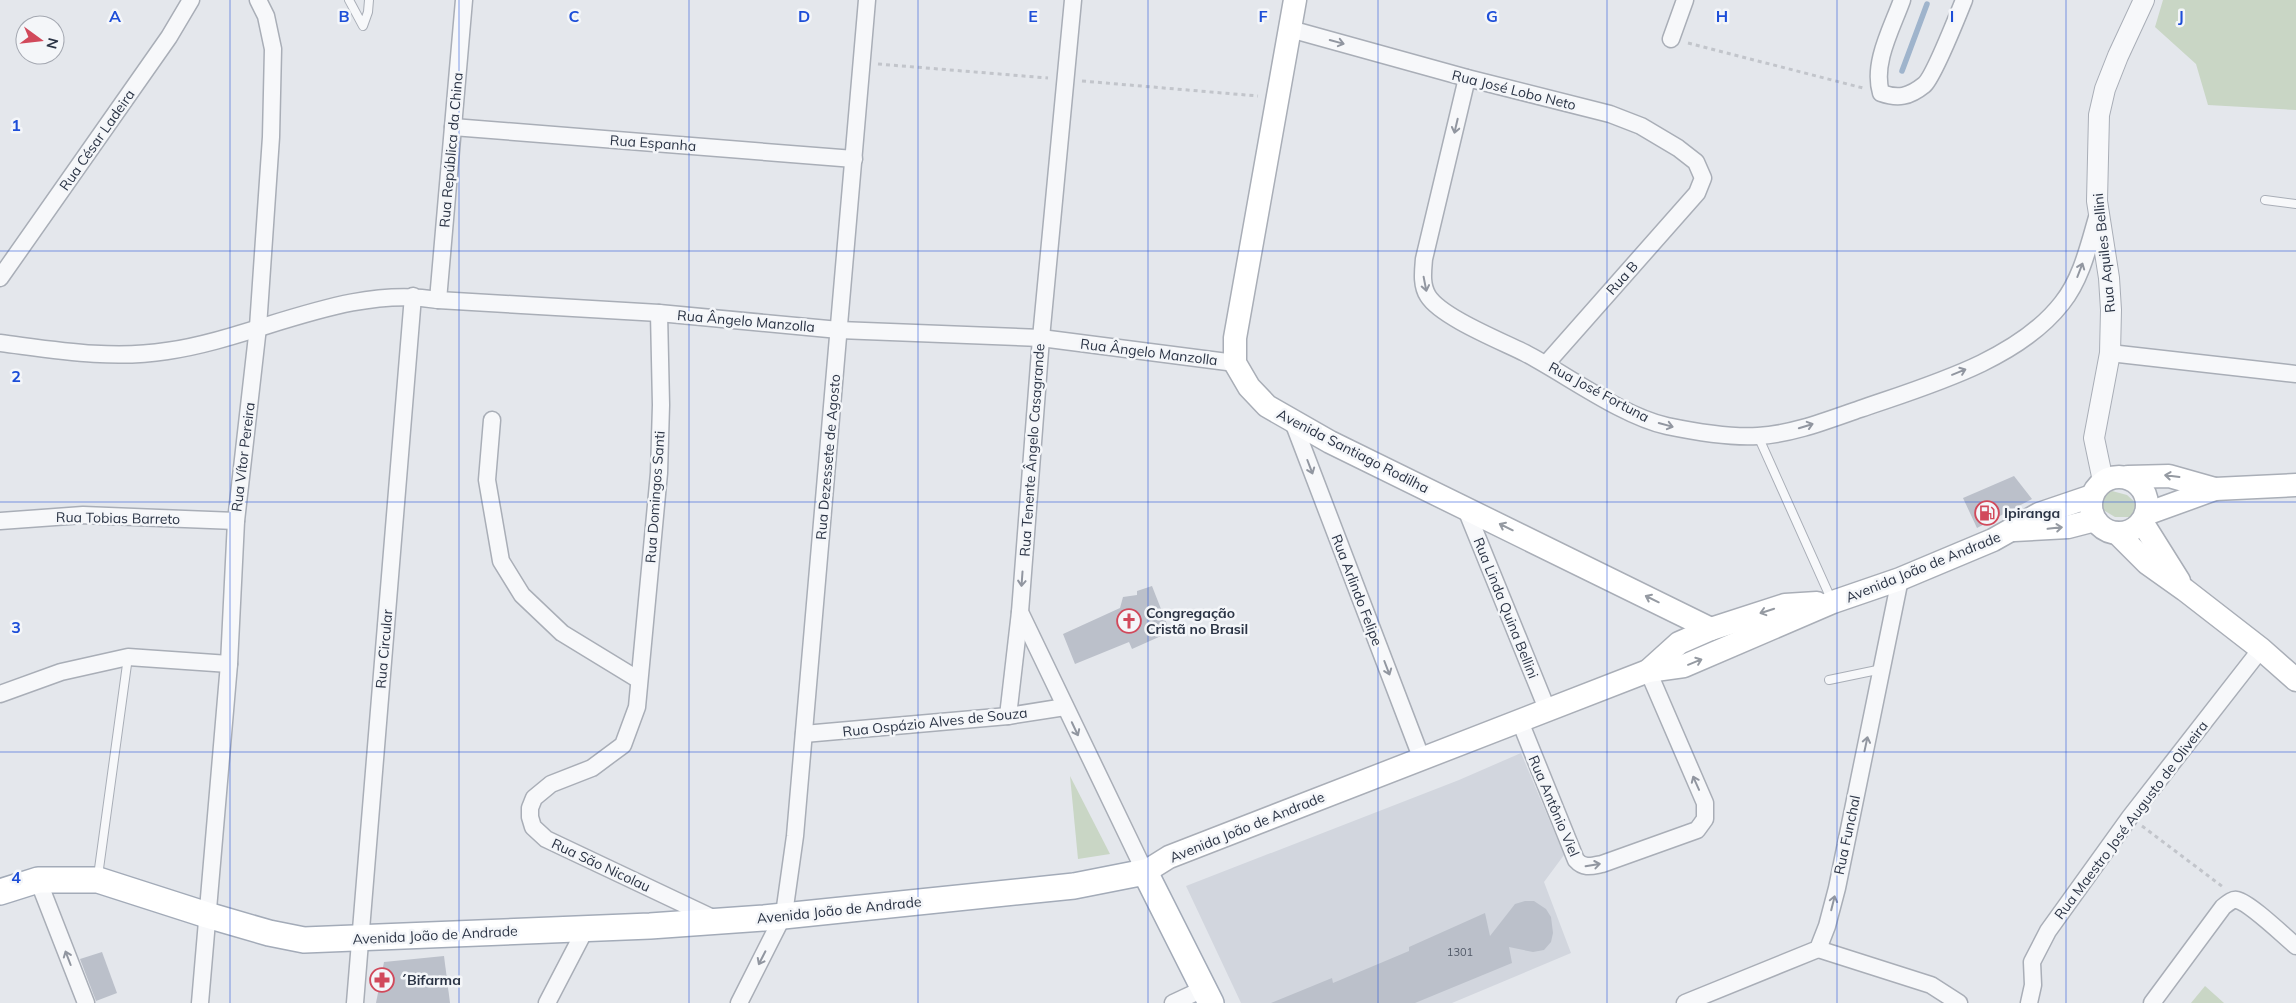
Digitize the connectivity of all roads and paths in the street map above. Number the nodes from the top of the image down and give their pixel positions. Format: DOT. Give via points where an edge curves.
graph roads {
  1 [pos="191,0"];
  2 [pos="258,0"];
  3 [pos="349,0"];
  4 [pos="369,0"];
  5 [pos="464,0"];
  6 [pos="867,0"];
  7 [pos="1072,0"];
  8 [pos="1295,0"];
  9 [pos="1685,0"];
  10 [pos="1902,0"];
  11 [pos="1964,0"];
  12 [pos="2144,0"];
  13 [pos="1290,30"];
  14 [pos="1671,38"];
  15 [pos="1467,78"];
  16 [pos="1880,93"];
  17 [pos="453,128"];
  18 [pos="854,159"];
  19 [pos="1698,192"];
  20 [pos="2265,200"];
  21 [pos="2296,204"];
  22 [pos="2098,214"];
  23 [pos="0,278"];
  24 [pos="413,296"];
  25 [pos="438,300"];
  26 [pos="659,313"];
  27 [pos="258,327"];
  28 [pos="839,330"];
  29 [pos="1041,338"];
  30 [pos="0,343"];
  31 [pos="2110,353"];
  32 [pos="1235,363"];
  33 [pos="1546,364"];
  34 [pos="2296,374"];
  35 [pos="492,420"];
  36 [pos="1293,422"];
  37 [pos="1758,436"];
  38 [pos="2128,477"];
  39 [pos="2296,485"];
  40 [pos="2097,489"];
  41 [pos="2215,489"];
  42 [pos="1465,507"];
  43 [pos="2144,518"];
  44 [pos="0,520"];
  45 [pos="2095,520"];
  46 [pos="236,521"];
  47 [pos="2014,530"];
  48 [pos="2117,533"];
  49 [pos="1900,579"];
  50 [pos="2185,590"];
  51 [pos="1833,602"];
  52 [pos="1674,610"];
  53 [pos="1020,612"];
  54 [pos="1711,629"];
  55 [pos="1679,643"];
  56 [pos="2261,649"];
  57 [pos="128,657"];
  58 [pos="229,664"];
  59 [pos="1882,669"];
  60 [pos="1656,670"];
  61 [pos="639,680"];
  62 [pos="1829,680"];
  63 [pos="2296,680"];
  64 [pos="0,694"];
  65 [pos="1065,707"];
  66 [pos="1546,709"];
  67 [pos="1008,716"];
  68 [pos="1519,719"];
  69 [pos="804,734"];
  70 [pos="1421,757"];
  71 [pos="2130,817"];
  72 [pos="1145,872"];
  73 [pos="38,880"];
  74 [pos="98,880"];
  75 [pos="0,892"];
  76 [pos="2248,906"];
  77 [pos="784,914"];
  78 [pos="207,915"];
  79 [pos="720,921"];
  80 [pos="586,928"];
  81 [pos="361,939"];
  82 [pos="2296,946"];
  83 [pos="1818,950"];
  84 [pos="1207,996"];
  85 [pos="86,1003"];
  86 [pos="200,1003"];
  87 [pos="355,1003"];
  88 [pos="547,1003"];
  89 [pos="739,1003"];
  90 [pos="1173,1003"];
  91 [pos="1685,1003"];
  92 [pos="1959,1003"];
  93 [pos="2029,1003"];
  94 [pos="2152,1003"];
  1 -- 23 [label="street, Rua César Ladeira"];
  2 -- 27 [label="street, Rua Vítor Pereira" via="266,16 273,49 271,137"];
  3 -- 4 [label="lane" via="364,26"];
  5 -- 17 [label="street, Rua República da China"];
  6 -- 18 [label="street, Rua Dezessete de Agosto"];
  7 -- 29 [label="street, Rua Tenente Ângelo Casagrande"];
  8 -- 13 [label="main road, Avenida Santiago Rodilha"];
  9 -- 14 [label="street"];
  10 -- 16 [label="street" via="1880,62 1877,80"];
  11 -- 16 [label="street" via="1926,84 1906,96 1895,98"];
  12 -- 22 [label="street, Rua Aquiles Bellini" via="2105,89 2099,115"];
  13 -- 15 [label="street, Rua José Lobo Neto, one-way"];
  13 -- 32 [label="main road, Avenida Santiago Rodilha" via="1235,338"];
  14 -- 16 [label="path"];
  15 -- 19 [label="street, Rua José Lobo Neto" via="1610,114 1641,126 1696,162 1703,178"];
  15 -- 33 [label="street, Rua José Fortuna, one-way" via="1424,259 1422,280 1427,296 1439,309"];
  17 -- 18 [label="street, Rua Espanha"];
  17 -- 25 [label="street, Rua República da China"];
  18 -- 28 [label="street, Rua Dezessete de Agosto"];
  19 -- 33 [label="street, Rua B"];
  20 -- 21 [label="lane"];
  22 -- 31 [label="street, Rua Aquiles Bellini" via="2109,278"];
  37 -- 22 [label="street, Rua José Fortuna, one-way" via="1799,428 1918,389 2008,349 2042,324 2074,287"];
  24 -- 25 [label="street, Rua Ângelo Manzolla"];
  24 -- 27 [label="street, Rua Ângelo Manzolla" via="337,306"];
  24 -- 81 [label="street, Rua Circular"];
  25 -- 26 [label="street, Rua Ângelo Manzolla"];
  26 -- 28 [label="street, Rua Ângelo Manzolla"];
  26 -- 61 [label="street, Rua Domingos Santi" via="661,405 658,473"];
  27 -- 30 [label="street, Rua Ângelo Manzolla" via="167,351 122,356"];
  27 -- 46 [label="street, Rua Vítor Pereira"];
  28 -- 29 [label="street, Rua Ângelo Manzolla"];
  28 -- 69 [label="street, Rua Dezessete de Agosto"];
  29 -- 32 [label="street, Rua Ângelo Manzolla"];
  29 -- 53 [label="street, Rua Tenente Ângelo Casagrande, one-way"];
  31 -- 34 [label="street"];
  31 -- 40 [label="street, Rua Aquiles Bellini" via="2094,438"];
  32 -- 36 [label="main road, Avenida Santiago Rodilha" via="1248,387 1267,406"];
  33 -- 37 [label="street, Rua José Fortuna, one-way" via="1634,414 1664,425"];
  35 -- 61 [label="street" via="487,480 501,561 522,595 562,633"];
  36 -- 42 [label="main road, Avenida Santiago Rodilha"];
  36 -- 70 [label="street, Rua Arlindo Felipe, one-way"];
  37 -- 51 [label="lane"];
  38 -- 40 [label="main road" via="2118,476"];
  41 -- 38 [label="main road, one-way" via="2169,476"];
  38 -- 43 [label="main road" via="2136,481 2147,496"];
  39 -- 41 [label="main road"];
  40 -- 45 [label="main road" via="2091,508"];
  40 -- 47 [label="main road, Avenida João de Andrade" via="2031,517"];
  41 -- 43 [label="main road"];
  52 -- 42 [label="main road, Avenida Santiago Rodilha, one-way"];
  42 -- 66 [label="street, Rua Linda Quina Bellini"];
  43 -- 48 [label="main road" via="2126,533"];
  43 -- 50 [label="main road"];
  44 -- 46 [label="street, Rua Tobias Barreto" via="83,515"];
  47 -- 45 [label="main road, Avenida João de Andrade, one-way" via="2061,527"];
  45 -- 48 [label="main road" via="2101,527"];
  46 -- 58 [label="street, Rua Vítor Pereira"];
  47 -- 49 [label="main road, Avenida João de Andrade"];
  48 -- 50 [label="main road" via="2147,563"];
  49 -- 51 [label="main road, Avenida João de Andrade"];
  49 -- 59 [label="street, Rua Funchal"];
  50 -- 56 [label="main road"];
  51 -- 54 [label="main road, Avenida João de Andrade, one-way" via="1785,605"];
  60 -- 51 [label="main road, Avenida João de Andrade, one-way" via="1684,666"];
  52 -- 54 [label="main road, Avenida Santiago Rodilha"];
  52 -- 55 [label="main road" via="1682,632"];
  53 -- 65 [label="street, Rua Tenente Ângelo Casagrande"];
  53 -- 67 [label="street"];
  54 -- 55 [label="main road, Avenida João de Andrade"];
  55 -- 60 [label="main road, Avenida João de Andrade"];
  56 -- 63 [label="main road"];
  56 -- 71 [label="street, Rua Maestro José Augusto de Oliveira"];
  57 -- 58 [label="street"];
  57 -- 64 [label="street" via="61,672"];
  57 -- 74 [label="lane"];
  58 -- 78 [label="street, Rua Vítor Pereira"];
  59 -- 62 [label="lane"];
  83 -- 59 [label="street, Rua Funchal, one-way" via="1837,888"];
  60 -- 66 [label="main road, Avenida João de Andrade"];
  68 -- 60 [label="street, Rua Antônio Viel, one-way" via="1576,860 1580,865 1591,867 1602,864 1697,830 1705,819 1705,802"];
  61 -- 79 [label="street, Rua São Nicolau" via="637,707 623,744 592,768 541,791 530,808 533,827 546,839"];
  65 -- 67 [label="street, Rua Ospázio Alves de Souza"];
  65 -- 72 [label="street, Rua Tenente Ângelo Casagrande, one-way"];
  66 -- 68 [label="main road, Avenida João de Andrade"];
  67 -- 69 [label="street, Rua Ospázio Alves de Souza"];
  68 -- 70 [label="main road, Avenida João de Andrade"];
  69 -- 77 [label="street, Rua Dezessete de Agosto"];
  70 -- 72 [label="main road, Avenida João de Andrade" via="1169,857"];
  71 -- 76 [label="path"];
  71 -- 93 [label="street, Rua Maestro José Augusto de Oliveira" via="2041,942 2032,962 2033,985"];
  72 -- 77 [label="main road, Avenida João de Andrade" via="1074,886"];
  72 -- 84 [label="main road"];
  73 -- 74 [label="main road, Avenida João de Andrade"];
  73 -- 75 [label="main road, Avenida João de Andrade"];
  85 -- 73 [label="street, one-way"];
  74 -- 78 [label="main road, Avenida João de Andrade"];
  76 -- 82 [label="street"];
  76 -- 94 [label="street" via="2237,900 2223,907"];
  77 -- 79 [label="main road, Avenida João de Andrade"];
  77 -- 89 [label="street, Rua Dezessete de Agosto, one-way"];
  78 -- 81 [label="main road, Avenida João de Andrade" via="304,940"];
  78 -- 86 [label="street, Rua Vítor Pereira"];
  79 -- 80 [label="main road, Avenida João de Andrade"];
  80 -- 81 [label="main road, Avenida João de Andrade"];
  80 -- 88 [label="street"];
  81 -- 87 [label="street, Rua Circular"];
  83 -- 91 [label="street"];
  83 -- 92 [label="street" via="1931,985"];
  84 -- 90 [label="street"];
}
